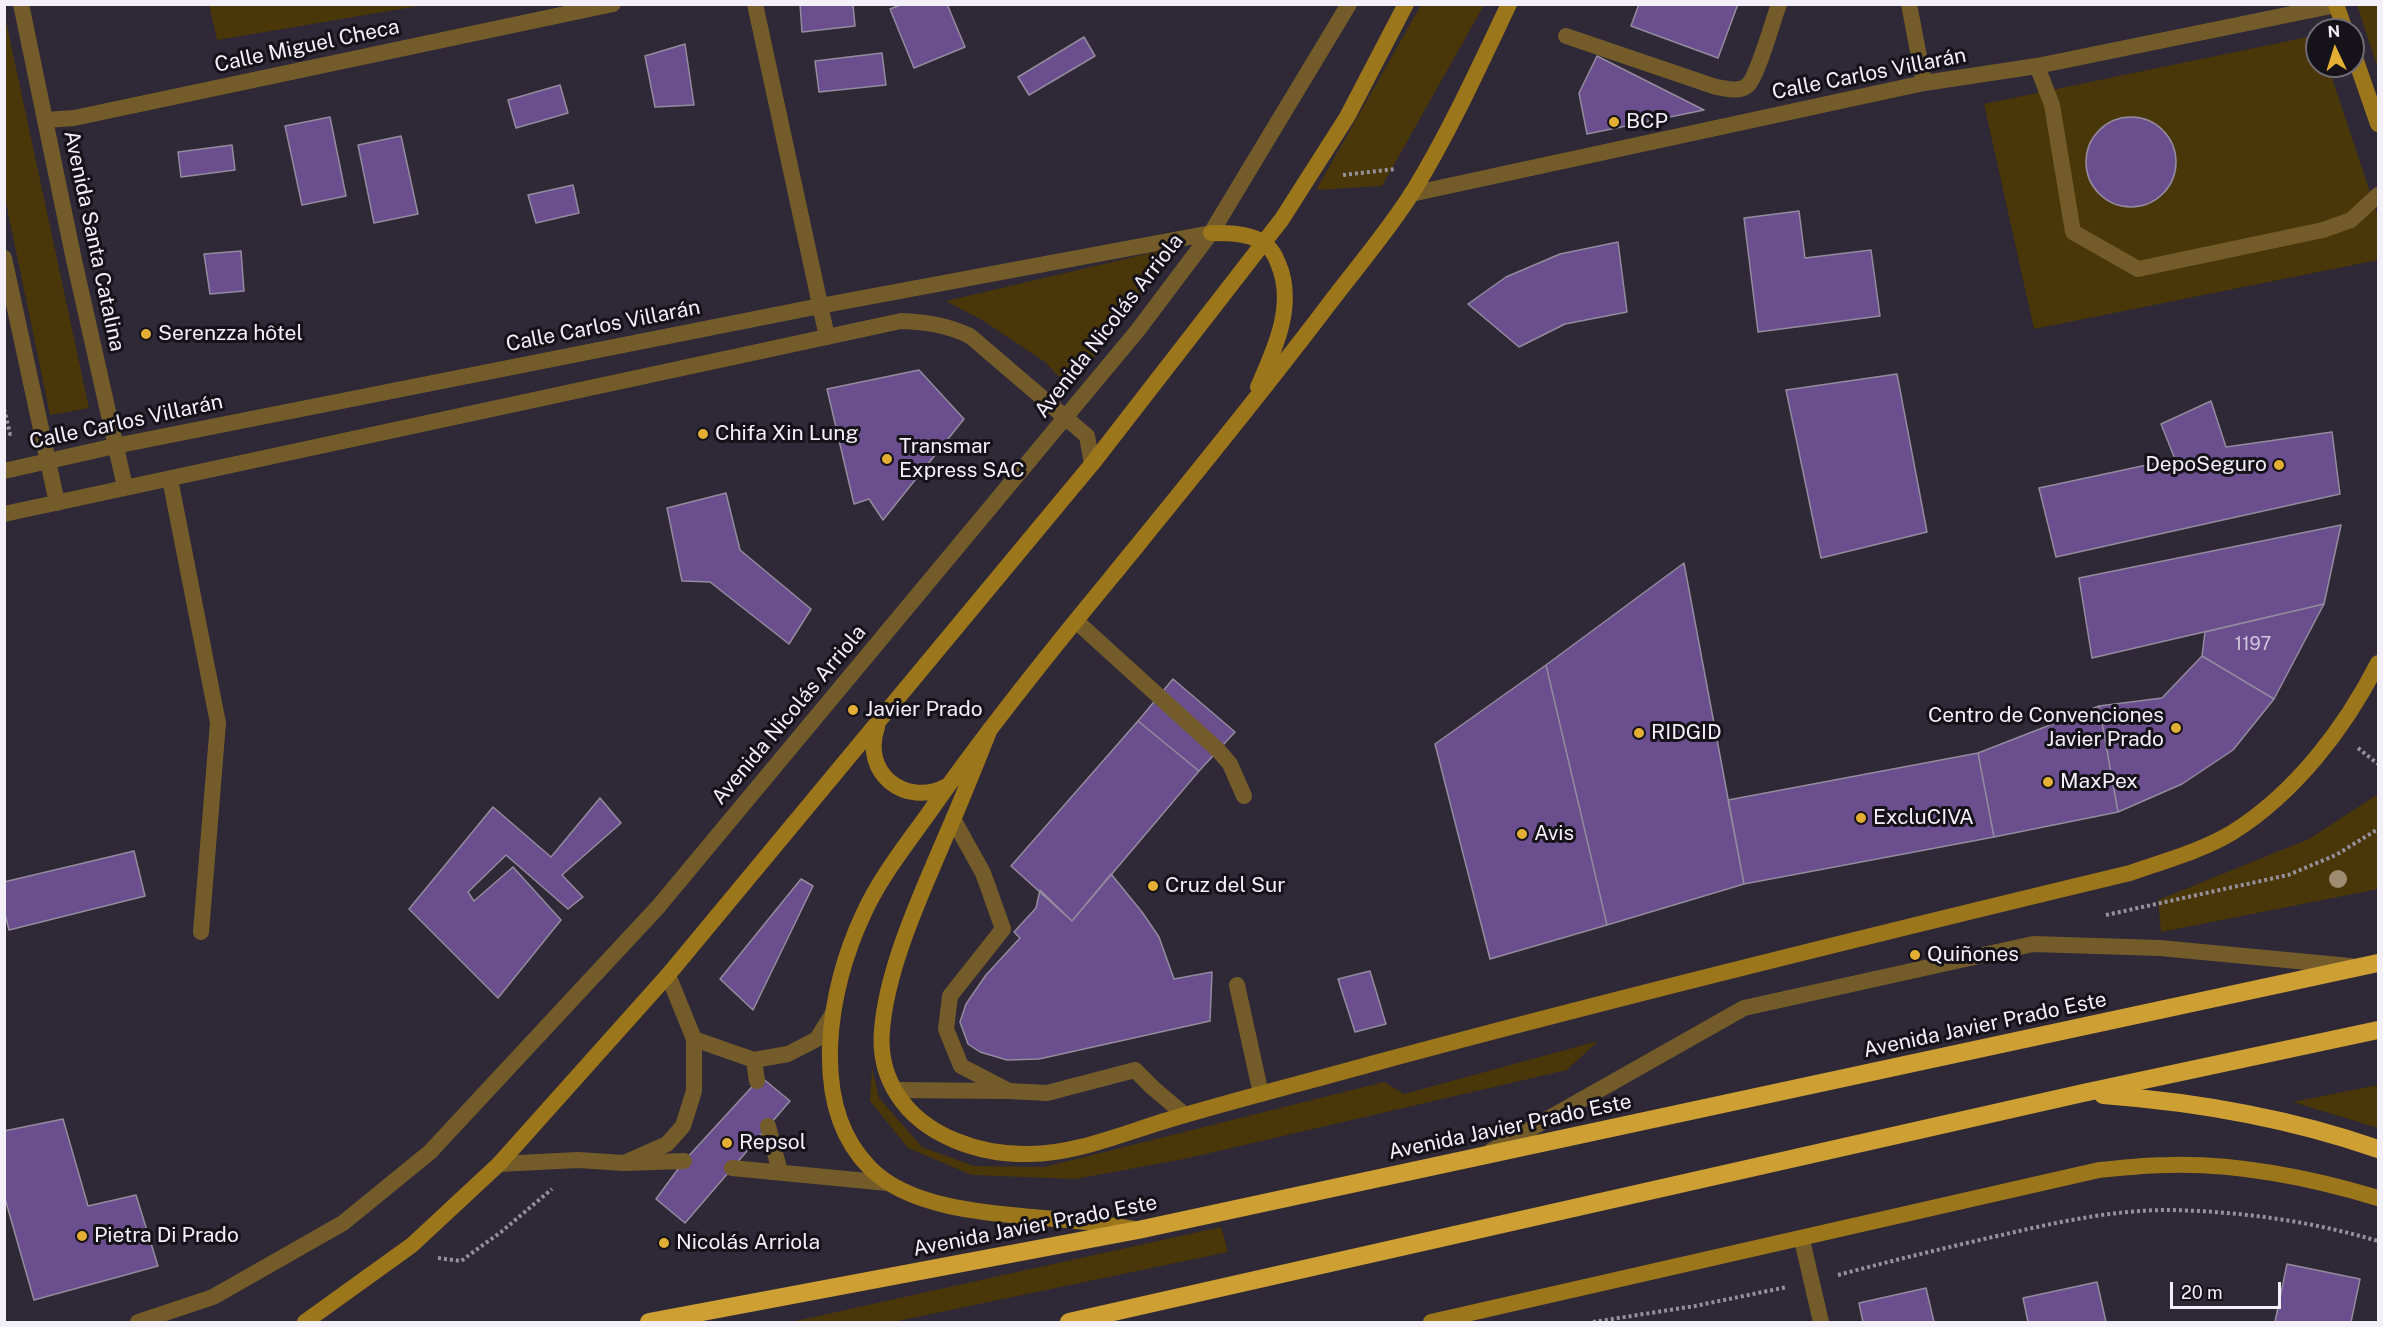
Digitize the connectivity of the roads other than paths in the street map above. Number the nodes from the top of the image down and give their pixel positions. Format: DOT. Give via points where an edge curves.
graph roads {
  1 [pos="21,4"];
  2 [pos="613,4"];
  3 [pos="755,4"];
  4 [pos="1349,4"];
  5 [pos="1406,4"];
  6 [pos="1509,4"];
  7 [pos="1779,4"];
  8 [pos="1909,4"];
  9 [pos="2336,5"];
  10 [pos="1566,36"];
  11 [pos="2037,66"];
  12 [pos="2362,78"];
  13 [pos="1924,83"];
  14 [pos="45,120"];
  15 [pos="2379,124"];
  16 [pos="1412,194"];
  17 [pos="2379,195"];
  18 [pos="1211,233"];
  19 [pos="1264,243"];
  20 [pos="4,258"];
  21 [pos="820,306"];
  22 [pos="827,337"];
  23 [pos="1247,412"];
  24 [pos="1066,418"];
  25 [pos="114,446"];
  26 [pos="48,462"];
  27 [pos="1092,464"];
  28 [pos="4,471"];
  29 [pos="170,479"];
  30 [pos="125,487"];
  31 [pos="57,503"];
  32 [pos="4,514"];
  33 [pos="1076,621"];
  34 [pos="2379,663"];
  35 [pos="880,721"];
  36 [pos="990,729"];
  37 [pos="947,786"];
  38 [pos="1244,796"];
  39 [pos="953,819"];
  40 [pos="201,932"];
  41 [pos="2379,963"];
  42 [pos="2360,967"];
  43 [pos="668,975"];
  44 [pos="1237,985"];
  45 [pos="832,1015"];
  46 [pos="2379,1030"];
  47 [pos="694,1039"];
  48 [pos="754,1060"];
  49 [pos="757,1080"];
  50 [pos="895,1090"];
  51 [pos="1009,1091"];
  52 [pos="2083,1093"];
  53 [pos="1261,1094"];
  54 [pos="1185,1115"];
  55 [pos="768,1126"];
  56 [pos="2379,1149"];
  57 [pos="1484,1156"];
  58 [pos="684,1161"];
  59 [pos="624,1163"];
  60 [pos="499,1164"];
  61 [pos="732,1168"];
  62 [pos="780,1172"];
  63 [pos="888,1183"];
  64 [pos="2379,1198"];
  65 [pos="1138,1230"];
  66 [pos="1802,1240"];
  67 [pos="138,1323"];
  68 [pos="305,1323"];
  69 [pos="649,1323"];
  70 [pos="1069,1323"];
  71 [pos="1431,1323"];
  72 [pos="1821,1323"];
  1 -- 14 [label="street, Avenida Santa Catalina"];
  2 -- 14 [label="street, Calle Miguel Checa" via="74,118"];
  3 -- 21 [label="street"];
  4 -- 18 [label="street, Avenida Nicolás Arriola"];
  5 -- 19 [label="main road" via="1347,117"];
  6 -- 16 [label="main road"];
  7 -- 10 [label="street" via="1755,71 1748,85 1736,90 1716,87"];
  8 -- 13 [label="street"];
  9 -- 11 [label="street, Calle Carlos Villarán"];
  11 -- 13 [label="street, Calle Carlos Villarán"];
  11 -- 17 [label="street" via="2052,105 2073,232 2138,268 2323,230 2351,220"];
  12 -- 15 [label="main road"];
  13 -- 16 [label="street, Calle Carlos Villarán"];
  14 -- 25 [label="street, Avenida Santa Catalina"];
  16 -- 23 [label="main road"];
  18 -- 19 [label="main road" via="1244,235"];
  18 -- 21 [label="street, Calle Carlos Villarán"];
  18 -- 24 [label="street, Avenida Nicolás Arriola"];
  19 -- 23 [label="main road" via="1275,255 1283,275 1284,309 1275,347"];
  19 -- 27 [label="main road"];
  20 -- 26 [label="street"];
  21 -- 22 [label="street"];
  21 -- 25 [label="street, Calle Carlos Villarán"];
  22 -- 24 [label="street" via="901,321 931,322 953,328 970,336"];
  22 -- 29 [label="street"];
  23 -- 33 [label="main road"];
  24 -- 27 [label="street" via="1087,436"];
  24 -- 67 [label="street, Avenida Nicolás Arriola" via="658,907 430,1152 343,1223 213,1297"];
  25 -- 26 [label="street, Calle Carlos Villarán"];
  25 -- 30 [label="street, Avenida Santa Catalina"];
  26 -- 28 [label="street, Calle Carlos Villarán"];
  26 -- 31 [label="street"];
  27 -- 35 [label="main road"];
  29 -- 30 [label="street"];
  29 -- 40 [label="street" via="218,723"];
  30 -- 31 [label="street"];
  31 -- 32 [label="street"];
  33 -- 36 [label="main road"];
  33 -- 38 [label="street" via="1218,750 1230,764"];
  34 -- 53 [label="main road" via="2322,751 2277,797 2232,832 2175,858 2130,873 1562,1012"];
  35 -- 37 [label="main road" via="873,751 887,780 916,794"];
  35 -- 43 [label="main road"];
  36 -- 37 [label="main road"];
  36 -- 39 [label="main road"];
  37 -- 45 [label="main road" via="870,900 849,947"];
  39 -- 50 [label="main road" via="910,923 885,1011 882,1051"];
  39 -- 51 [label="street" via="983,873 1003,929 950,996 946,1029 961,1066"];
  41 -- 42 [label="highway, Avenida Javier Prado Este"];
  42 -- 57 [label="highway, Avenida Javier Prado Este"];
  42 -- 57 [label="street" via="2160,948 2032,944 1744,1008"];
  43 -- 47 [label="street"];
  43 -- 60 [label="main road"];
  44 -- 53 [label="street"];
  45 -- 48 [label="street" via="818,1039 788,1054"];
  45 -- 63 [label="main road" via="831,1071 840,1121 860,1157"];
  46 -- 52 [label="highway"];
  47 -- 48 [label="street"];
  47 -- 59 [label="street" via="694,1091 683,1126 667,1144"];
  48 -- 49 [label="street"];
  50 -- 51 [label="street"];
  50 -- 54 [label="main road" via="924,1123 951,1139 994,1152 1033,1154 1078,1146"];
  51 -- 54 [label="street" via="1047,1093 1135,1070"];
  52 -- 56 [label="highway" via="2151,1098 2243,1112 2328,1132"];
  52 -- 70 [label="highway"];
  53 -- 54 [label="main road"];
  55 -- 62 [label="street"];
  57 -- 65 [label="highway, Avenida Javier Prado Este"];
  58 -- 59 [label="street"];
  59 -- 60 [label="street" via="578,1160"];
  60 -- 68 [label="main road" via="411,1245"];
  61 -- 62 [label="street"];
  62 -- 63 [label="street"];
  63 -- 65 [label="main road" via="948,1205"];
  64 -- 66 [label="main road" via="2282,1174 2200,1165 2133,1167 2063,1177"];
  65 -- 69 [label="highway, Avenida Javier Prado Este"];
  66 -- 71 [label="main road"];
  66 -- 72 [label="street"];
}
